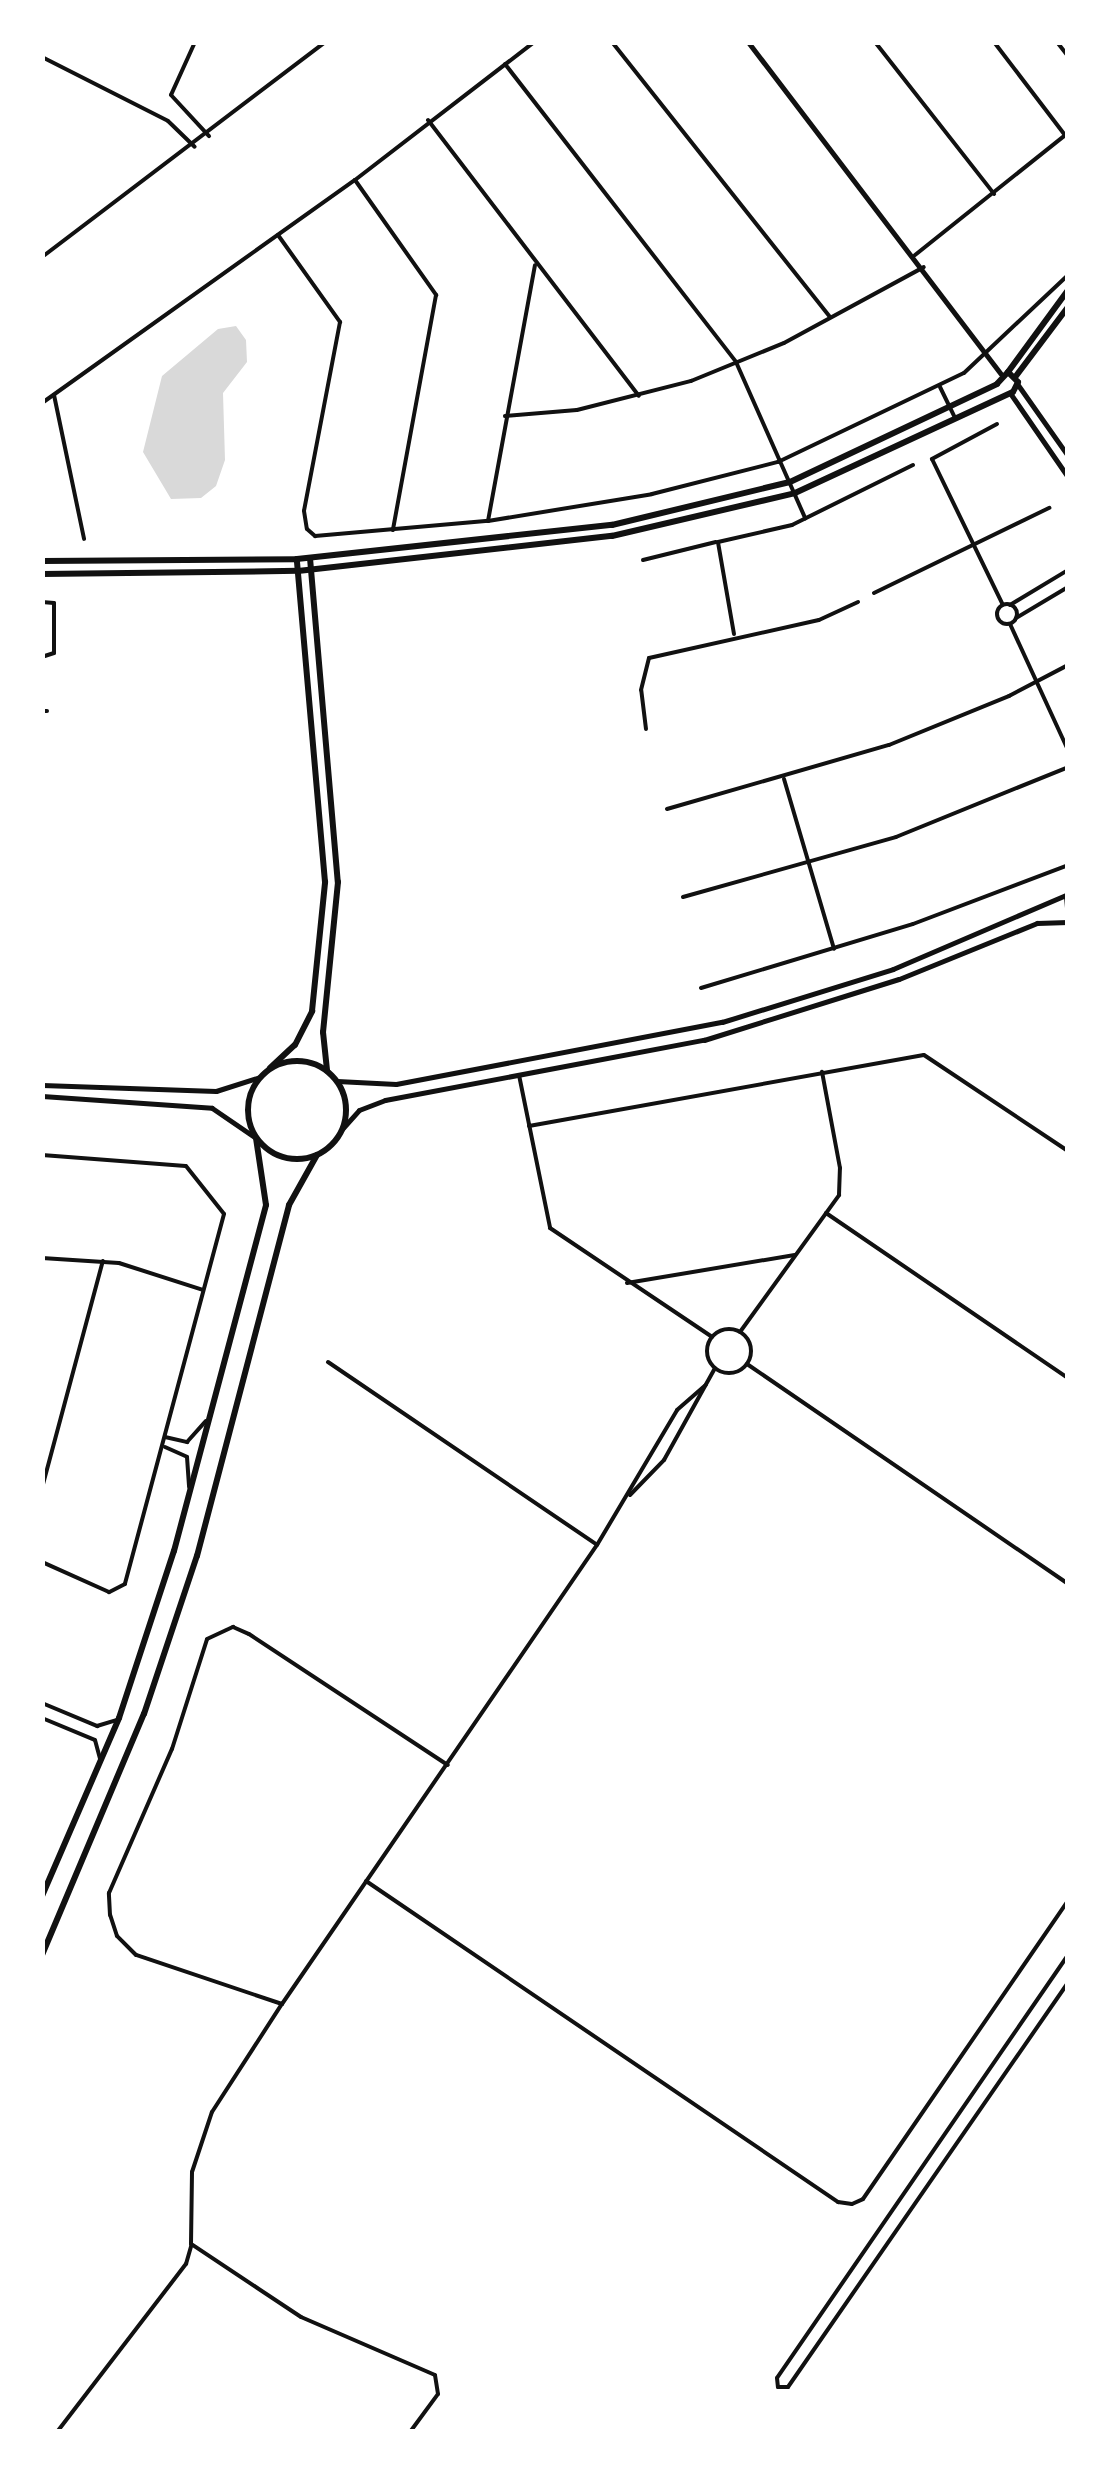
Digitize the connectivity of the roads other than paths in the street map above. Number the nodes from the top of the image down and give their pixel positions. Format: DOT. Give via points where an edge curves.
graph roads {
  1 [pos="195,42"];
  2 [pos="325,42"];
  3 [pos="534,42"];
  4 [pos="612,42"];
  5 [pos="748,42"];
  6 [pos="875,42"];
  7 [pos="994,42"];
  8 [pos="1056,42"];
  9 [pos="1068,56"];
  10 [pos="42,58"];
  11 [pos="505,64"];
  12 [pos="428,120"];
  13 [pos="209,136"];
  14 [pos="1066,138"];
  15 [pos="194,147"];
  16 [pos="354,180"];
  17 [pos="994,194"];
  18 [pos="278,235"];
  19 [pos="43,255"];
  20 [pos="915,256"];
  21 [pos="536,266"];
  22 [pos="924,267"];
  23 [pos="1068,276"];
  24 [pos="1068,290"];
  25 [pos="1068,307"];
  26 [pos="830,318"];
  27 [pos="982,350"];
  28 [pos="736,362"];
  29 [pos="1008,374"];
  30 [pos="996,384"];
  31 [pos="1018,385"];
  32 [pos="940,387"];
  33 [pos="1007,393"];
  34 [pos="54,395"];
  35 [pos="638,396"];
  36 [pos="42,404"];
  37 [pos="949,406"];
  38 [pos="505,416"];
  39 [pos="955,418"];
  40 [pos="996,424"];
  41 [pos="1068,456"];
  42 [pos="778,462"];
  43 [pos="913,465"];
  44 [pos="1068,477"];
  45 [pos="790,482"];
  46 [pos="795,493"];
  47 [pos="1049,508"];
  48 [pos="806,518"];
  49 [pos="488,520"];
  50 [pos="393,530"];
  51 [pos="84,539"];
  52 [pos="718,542"];
  53 [pos="973,544"];
  54 [pos="310,558"];
  55 [pos="298,559"];
  56 [pos="643,560"];
  57 [pos="42,561"];
  58 [pos="310,570"];
  59 [pos="1068,570"];
  60 [pos="298,571"];
  61 [pos="42,574"];
  62 [pos="1068,586"];
  63 [pos="874,593"];
  64 [pos="42,602"];
  65 [pos="858,602"];
  66 [pos="1010,604"];
  67 [pos="1003,605"];
  68 [pos="1016,618"];
  69 [pos="1010,624"];
  70 [pos="734,634"];
  71 [pos="42,656"];
  72 [pos="1068,665"];
  73 [pos="1038,682"];
  74 [pos="646,728"];
  75 [pos="1068,750"];
  76 [pos="1068,767"];
  77 [pos="784,779"];
  78 [pos="667,809"];
  79 [pos="42,821"];
  80 [pos="42,837"];
  81 [pos="808,864"];
  82 [pos="1068,864"];
  83 [pos="1067,895"];
  84 [pos="683,897"];
  85 [pos="1068,921"];
  86 [pos="834,950"];
  87 [pos="43,957"];
  88 [pos="42,968"];
  89 [pos="701,988"];
  90 [pos="270,1068"];
  91 [pos="327,1071"];
  92 [pos="822,1072"];
  93 [pos="520,1075"];
  94 [pos="260,1077"];
  95 [pos="337,1082"];
  96 [pos="42,1085"];
  97 [pos="42,1096"];
  98 [pos="529,1126"];
  99 [pos="342,1129"];
  100 [pos="256,1138"];
  101 [pos="1068,1151"];
  102 [pos="317,1154"];
  103 [pos="42,1155"];
  104 [pos="826,1212"];
  105 [pos="797,1255"];
  106 [pos="42,1258"];
  107 [pos="104,1261"];
  108 [pos="627,1283"];
  109 [pos="204,1290"];
  110 [pos="740,1332"];
  111 [pos="712,1336"];
  112 [pos="328,1362"];
  113 [pos="746,1364"];
  114 [pos="715,1368"];
  115 [pos="1068,1378"];
  116 [pos="706,1385"];
  117 [pos="210,1414"];
  118 [pos="166,1438"];
  119 [pos="163,1446"];
  120 [pos="42,1488"];
  121 [pos="188,1497"];
  122 [pos="627,1498"];
  123 [pos="597,1545"];
  124 [pos="42,1562"];
  125 [pos="1068,1584"];
  126 [pos="42,1703"];
  127 [pos="42,1718"];
  128 [pos="120,1718"];
  129 [pos="100,1764"];
  130 [pos="448,1766"];
  131 [pos="366,1882"];
  132 [pos="42,1896"];
  133 [pos="1068,1900"];
  134 [pos="42,1955"];
  135 [pos="1068,1955"];
  136 [pos="1068,1982"];
  137 [pos="282,2004"];
  138 [pos="191,2244"];
  139 [pos="57,2432"];
  140 [pos="410,2432"];
  1 -- 13 [label="street" via="171,95"];
  2 -- 13 [label="street"];
  3 -- 11 [label="street"];
  4 -- 26 [label="street"];
  5 -- 20 [label="street"];
  6 -- 17 [label="street"];
  7 -- 14 [label="street"];
  8 -- 9 [label="street"];
  10 -- 15 [label="street" via="168,121"];
  11 -- 12 [label="street"];
  11 -- 28 [label="street"];
  12 -- 16 [label="street"];
  12 -- 21 [label="street"];
  13 -- 15 [label="street"];
  14 -- 17 [label="street"];
  15 -- 19 [label="street"];
  16 -- 18 [label="street"];
  16 -- 50 [label="street" via="436,294"];
  17 -- 20 [label="street"];
  18 -- 34 [label="street"];
  18 -- 50 [label="street" via="340,322 306,529 315,536"];
  20 -- 22 [label="street"];
  21 -- 35 [label="street"];
  21 -- 38 [label="street"];
  22 -- 26 [label="street"];
  22 -- 27 [label="street"];
  23 -- 27 [label="street"];
  24 -- 29 [label="main road"];
  25 -- 29 [label="main road"];
  26 -- 28 [label="street"];
  27 -- 29 [label="street"];
  27 -- 32 [label="street"];
  28 -- 35 [label="street"];
  28 -- 42 [label="street"];
  29 -- 30 [label="main road"];
  29 -- 31 [label="main road"];
  30 -- 33 [label="main road"];
  30 -- 37 [label="main road"];
  31 -- 33 [label="main road"];
  31 -- 41 [label="street"];
  32 -- 37 [label="street"];
  32 -- 42 [label="street"];
  33 -- 39 [label="main road"];
  33 -- 44 [label="street"];
  34 -- 36 [label="street"];
  34 -- 51 [label="street"];
  35 -- 38 [label="street"];
  37 -- 39 [label="street"];
  37 -- 45 [label="main road"];
  38 -- 49 [label="street"];
  39 -- 46 [label="main road"];
  40 -- 53 [label="street" via="932,459"];
  42 -- 45 [label="street"];
  42 -- 49 [label="street" via="652,494"];
  43 -- 48 [label="street"];
  45 -- 46 [label="street"];
  45 -- 54 [label="main road" via="612,525"];
  46 -- 48 [label="street"];
  46 -- 58 [label="main road" via="612,536"];
  47 -- 53 [label="street"];
  48 -- 52 [label="street"];
  49 -- 50 [label="street"];
  52 -- 56 [label="street"];
  52 -- 70 [label="street"];
  53 -- 63 [label="street"];
  53 -- 67 [label="street"];
  54 -- 55 [label="main road"];
  54 -- 58 [label="main road"];
  55 -- 57 [label="main road"];
  55 -- 60 [label="main road"];
  58 -- 60 [label="main road"];
  58 -- 91 [label="main road" via="338,882 323,1032"];
  59 -- 66 [label="street"];
  60 -- 61 [label="main road"];
  60 -- 90 [label="main road" via="325,882 312,1010 295,1045"];
  62 -- 68 [label="street"];
  64 -- 71 [label="street" via="54,602 54,653"];
  65 -- 70 [label="street" via="819,620"];
  66 -- 67 [label="street"];
  66 -- 68 [label="street"];
  67 -- 69 [label="street" via="998,618"];
  68 -- 69 [label="street"];
  69 -- 73 [label="street"];
  70 -- 74 [label="street" via="649,658 641,690"];
  72 -- 73 [label="street"];
  73 -- 75 [label="street"];
  73 -- 77 [label="street" via="952,722"];
  76 -- 81 [label="street" via="1002,798"];
  77 -- 78 [label="street"];
  77 -- 81 [label="street"];
  79 -- 80 [label="street"];
  81 -- 84 [label="street"];
  81 -- 86 [label="street"];
  82 -- 86 [label="street"];
  83 -- 85 [label="street"];
  83 -- 95 [label="street" via="893,969 722,1022 396,1084"];
  85 -- 93 [label="street" via="1037,923 785,1018"];
  86 -- 89 [label="street"];
  87 -- 88 [label="street"];
  90 -- 91 [label="main road" via="299,1061"];
  90 -- 94 [label="main road"];
  91 -- 95 [label="main road"];
  92 -- 98 [label="street"];
  92 -- 101 [label="street" via="924,1054"];
  92 -- 104 [label="street" via="842,1182"];
  93 -- 98 [label="street"];
  93 -- 99 [label="street" via="384,1100 360,1110"];
  94 -- 96 [label="street" via="216,1090"];
  94 -- 100 [label="main road" via="247,1107"];
  95 -- 99 [label="main road" via="344,1096"];
  97 -- 100 [label="street" via="212,1108"];
  98 -- 108 [label="street" via="550,1228"];
  99 -- 102 [label="main road"];
  100 -- 102 [label="main road" via="284,1157"];
  100 -- 117 [label="main road" via="266,1205"];
  102 -- 134 [label="main road" via="289,1206 197,1556 144,1714"];
  103 -- 109 [label="street" via="186,1166 224,1214"];
  104 -- 105 [label="street"];
  104 -- 115 [label="street"];
  105 -- 108 [label="street"];
  105 -- 110 [label="street"];
  106 -- 107 [label="street"];
  107 -- 109 [label="street"];
  107 -- 120 [label="street"];
  108 -- 111 [label="street"];
  109 -- 118 [label="street"];
  110 -- 111 [label="street"];
  110 -- 113 [label="street" via="750,1346"];
  111 -- 114 [label="street" via="707,1353"];
  112 -- 123 [label="street"];
  113 -- 114 [label="street" via="732,1372"];
  113 -- 125 [label="street"];
  114 -- 116 [label="street"];
  116 -- 122 [label="street" via="664,1460"];
  116 -- 122 [label="street" via="677,1410"];
  117 -- 118 [label="street" via="190,1440"];
  117 -- 121 [label="main road"];
  118 -- 119 [label="street"];
  119 -- 121 [label="street" via="187,1457"];
  119 -- 124 [label="street" via="125,1584 109,1592"];
  121 -- 128 [label="main road"];
  122 -- 123 [label="street"];
  123 -- 130 [label="street"];
  126 -- 128 [label="street" via="96,1726"];
  127 -- 129 [label="street" via="95,1740"];
  128 -- 129 [label="main road"];
  129 -- 132 [label="main road"];
  130 -- 131 [label="street"];
  130 -- 137 [label="street" via="249,1634 234,1627 207,1639 172,1749 109,1893 110,1915 117,1936 136,1955"];
  131 -- 133 [label="street" via="838,2202 852,2204 863,2198"];
  131 -- 137 [label="street"];
  135 -- 136 [label="street" via="777,2378 778,2388 788,2387"];
  137 -- 138 [label="street" via="212,2112 192,2172"];
  138 -- 139 [label="street" via="186,2264"];
  138 -- 140 [label="street" via="301,2317 435,2376 438,2394"];
}
